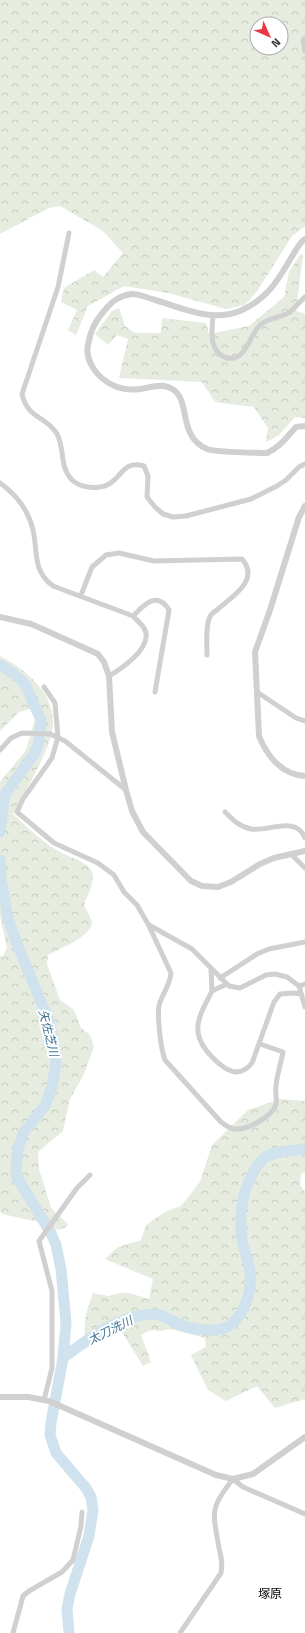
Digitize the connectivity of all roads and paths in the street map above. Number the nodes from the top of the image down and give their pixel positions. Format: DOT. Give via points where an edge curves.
graph roads {
  1 [pos="305,38"];
  2 [pos="305,50"];
  3 [pos="69,233"];
  4 [pos="305,239"];
  5 [pos="305,296"];
  6 [pos="213,316"];
  7 [pos="305,426"];
  8 [pos="305,464"];
  9 [pos="0,483"];
  10 [pos="305,506"];
  11 [pos="81,595"];
  12 [pos="0,616"];
  13 [pos="133,616"];
  14 [pos="207,655"];
  15 [pos="109,676"];
  16 [pos="44,686"];
  17 [pos="155,692"];
  18 [pos="257,692"];
  19 [pos="305,721"];
  20 [pos="58,737"];
  21 [pos="0,750"];
  22 [pos="305,776"];
  23 [pos="126,790"];
  24 [pos="225,812"];
  25 [pos="305,838"];
  26 [pos="305,851"];
  27 [pos="292,854"];
  28 [pos="305,868"];
  29 [pos="148,924"];
  30 [pos="305,942"];
  31 [pos="211,969"];
  32 [pos="220,978"];
  33 [pos="227,984"];
  34 [pos="305,984"];
  35 [pos="299,986"];
  36 [pos="212,991"];
  37 [pos="301,994"];
  38 [pos="305,1007"];
  39 [pos="260,1044"];
  40 [pos="90,1175"];
  41 [pos="0,1397"];
  42 [pos="46,1401"];
  43 [pos="305,1437"];
  44 [pos="233,1479"];
  45 [pos="82,1512"];
  46 [pos="305,1514"];
  47 [pos="12,1633"];
  48 [pos="180,1633"];
  1 -- 2 [label="street"];
  3 -- 8 [label="street" via="58,287 22,394 29,410 55,431 60,442 64,469 71,479 90,488 102,487 110,484 128,466 135,463 144,466 148,476 147,497 163,514 174,517 251,499 286,480"];
  4 -- 6 [label="street" via="276,285 261,298 238,312"];
  5 -- 6 [label="street" via="290,312 270,318 259,326 240,356 232,359 217,352 214,347"];
  6 -- 7 [label="street" via="196,314 142,296 121,296 111,303 91,329 87,349 90,361 95,371 112,385 124,389 163,386 172,389 183,403 188,430 194,440 208,449 266,453 284,442 296,428"];
  9 -- 11 [label="street" via="18,498 28,514 40,573 53,586"];
  10 -- 18 [label="street" via="299,517 255,652"];
  11 -- 13 [label="street"];
  11 -- 14 [label="street" via="92,567 106,555 119,553 154,561 242,559 247,565 246,583 210,615"];
  12 -- 15 [label="street" via="31,624 98,654"];
  13 -- 15 [label="street" via="146,634 145,642 136,656"];
  13 -- 17 [label="street" via="148,601 158,600 169,610"];
  15 -- 23 [label="street" via="112,732"];
  16 -- 20 [label="street" via="55,704"];
  18 -- 19 [label="street" via="296,718"];
  18 -- 22 [label="street" via="259,736 263,747 276,764"];
  20 -- 21 [label="street" via="50,734 22,734 11,738"];
  20 -- 23 [label="street"];
  20 -- 29 [label="street" via="52,758 17,812 54,843 98,864 114,875"];
  23 -- 27 [label="street" via="132,811 143,832 191,881 202,886 218,887 260,864"];
  24 -- 25 [label="street" via="242,826 256,829 293,826 299,829"];
  26 -- 27 [label="street"];
  27 -- 28 [label="street"];
  29 -- 31 [label="street" via="192,949"];
  29 -- 39 [label="street" via="171,973 171,981 159,1003 162,1053 165,1060 222,1122 237,1130 246,1128 268,1115 276,1104 276,1086 283,1052"];
  30 -- 32 [label="street" via="257,954"];
  31 -- 32 [label="street"];
  31 -- 36 [label="street"];
  32 -- 33 [label="street"];
  33 -- 35 [label="street" via="240,988 266,975 275,974 287,977"];
  33 -- 36 [label="street"];
  34 -- 35 [label="street"];
  35 -- 37 [label="street"];
  36 -- 39 [label="street" via="199,1019 197,1031 199,1040 208,1053 226,1070 240,1072 252,1063"];
  37 -- 38 [label="street"];
  37 -- 39 [label="street" via="280,994 274,1002"];
  40 -- 42 [label="street" via="77,1188 40,1241 52,1291 52,1368"];
  41 -- 42 [label="street" via="28,1397"];
  42 -- 44 [label="street" via="216,1475"];
  43 -- 44 [label="street" via="253,1474"];
  44 -- 46 [label="street" via="243,1487"];
  44 -- 48 [label="street" via="219,1496 214,1513 222,1562 221,1573"];
  45 -- 47 [label="street" via="72,1560 62,1572 23,1596"];
}
